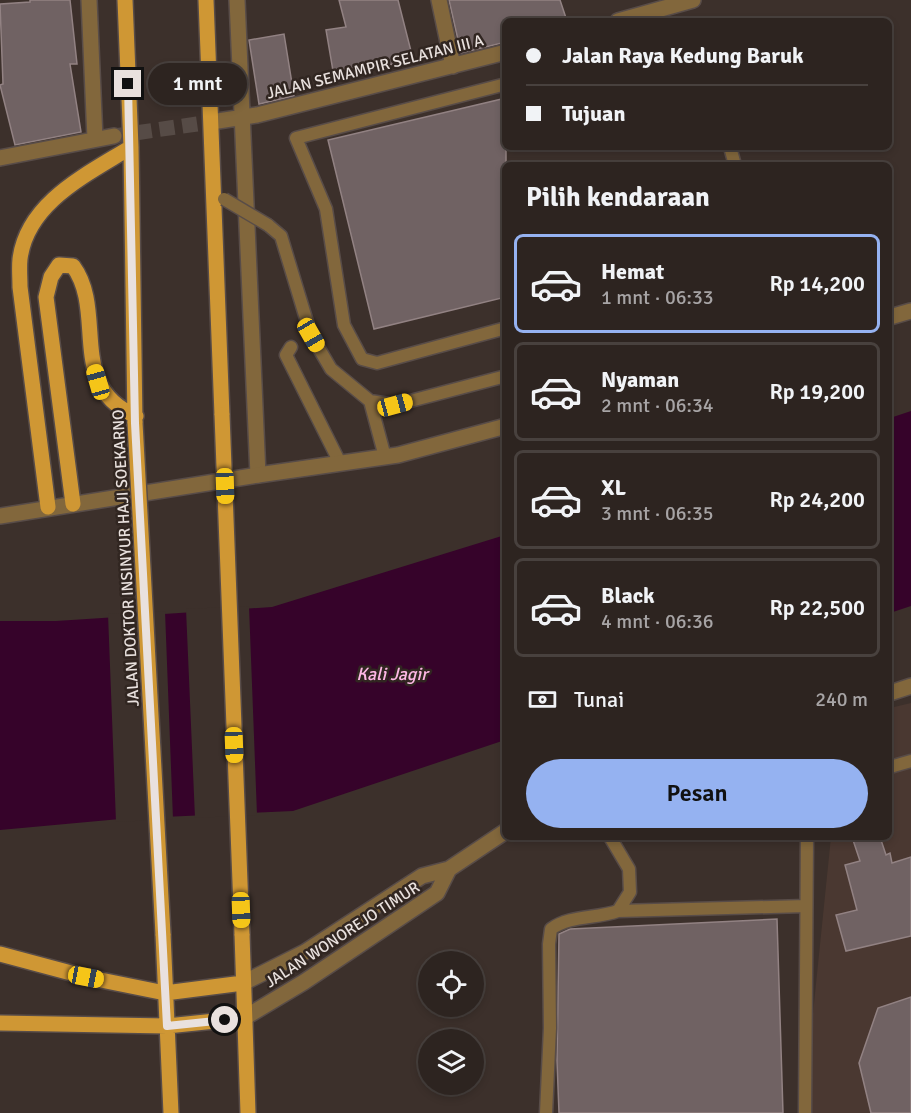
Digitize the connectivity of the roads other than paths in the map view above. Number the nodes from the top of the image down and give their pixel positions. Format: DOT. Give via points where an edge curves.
graph roads {
  1 [pos="89,0"];
  2 [pos="125,0"];
  3 [pos="206,0"];
  4 [pos="237,0"];
  5 [pos="438,0"];
  6 [pos="693,0"];
  7 [pos="629,18"];
  8 [pos="502,53"];
  9 [pos="453,66"];
  10 [pos="502,85"];
  11 [pos="242,118"];
  12 [pos="218,121"];
  13 [pos="114,136"];
  14 [pos="95,139"];
  15 [pos="131,147"];
  16 [pos="0,158"];
  17 [pos="219,196"];
  18 [pos="911,310"];
  19 [pos="892,316"];
  20 [pos="502,329"];
  21 [pos="291,347"];
  22 [pos="502,377"];
  23 [pos="370,401"];
  24 [pos="136,419"];
  25 [pos="502,427"];
  26 [pos="386,457"];
  27 [pos="340,463"];
  28 [pos="258,475"];
  29 [pos="74,504"];
  30 [pos="48,507"];
  31 [pos="0,516"];
  32 [pos="911,686"];
  33 [pos="892,692"];
  34 [pos="911,761"];
  35 [pos="892,766"];
  36 [pos="502,834"];
  37 [pos="612,840"];
  38 [pos="807,840"];
  39 [pos="449,869"];
  40 [pos="806,906"];
  41 [pos="618,911"];
  42 [pos="0,954"];
  43 [pos="243,983"];
  44 [pos="165,993"];
  45 [pos="244,1018"];
  46 [pos="0,1023"];
  47 [pos="167,1026"];
  48 [pos="171,1113"];
  49 [pos="248,1113"];
  50 [pos="546,1113"];
  51 [pos="805,1113"];
  1 -- 14 [label="street"];
  2 -- 15 [label="main road, JALAN DOKTOR INSINYUR HAJI SOEKARNO"];
  3 -- 17 [label="main road"];
  4 -- 11 [label="street"];
  5 -- 9 [label="street"];
  6 -- 7 [label="street"];
  8 -- 9 [label="street, JALAN SEMAMPIR SELATAN III A"];
  9 -- 11 [label="street, JALAN SEMAMPIR SELATAN III A"];
  10 -- 20 [label="lane" via="296,138 326,209 344,326 362,359 377,363"];
  11 -- 12 [label="street, JALAN SEMAMPIR SELATAN III A"];
  11 -- 28 [label="street"];
  13 -- 14 [label="street"];
  14 -- 16 [label="street"];
  15 -- 24 [label="main road, JALAN DOKTOR INSINYUR HAJI SOEKARNO"];
  15 -- 30 [label="main road" via="58,194 29,231 20,258 20,287"];
  17 -- 23 [label="lane, bridge" via="281,236 311,335 331,369"];
  17 -- 43 [label="main road, bridge" via="222,415"];
  18 -- 19 [label="street"];
  21 -- 27 [label="lane" via="286,355"];
  22 -- 23 [label="lane" via="395,405"];
  23 -- 26 [label="lane"];
  24 -- 29 [label="main road" via="108,396 98,382 91,359 82,279 73,266 59,265 46,297"];
  24 -- 44 [label="main road, JALAN DOKTOR INSINYUR HAJI SOEKARNO, bridge"];
  25 -- 26 [label="street"];
  26 -- 27 [label="street"];
  27 -- 28 [label="street"];
  28 -- 29 [label="street"];
  29 -- 30 [label="street"];
  30 -- 31 [label="street"];
  32 -- 33 [label="street"];
  34 -- 35 [label="lane"];
  36 -- 39 [label="street, JALAN WONOREJO TIMUR"];
  37 -- 41 [label="lane" via="629,869 630,892"];
  38 -- 40 [label="lane"];
  39 -- 43 [label="street, JALAN WONOREJO TIMUR" via="422,876 305,952"];
  39 -- 45 [label="street, JALAN WONOREJO TIMUR" via="437,892"];
  40 -- 41 [label="lane"];
  40 -- 51 [label="lane"];
  41 -- 50 [label="lane" via="562,921 551,929"];
  42 -- 44 [label="main road"];
  43 -- 44 [label="main road"];
  43 -- 45 [label="main road"];
  44 -- 47 [label="main road, JALAN DOKTOR INSINYUR HAJI SOEKARNO"];
  45 -- 47 [label="main road"];
  45 -- 49 [label="main road"];
  46 -- 47 [label="main road"];
  47 -- 48 [label="main road, JALAN DOKTOR INSINYUR HAJI SOEKARNO"];
}
